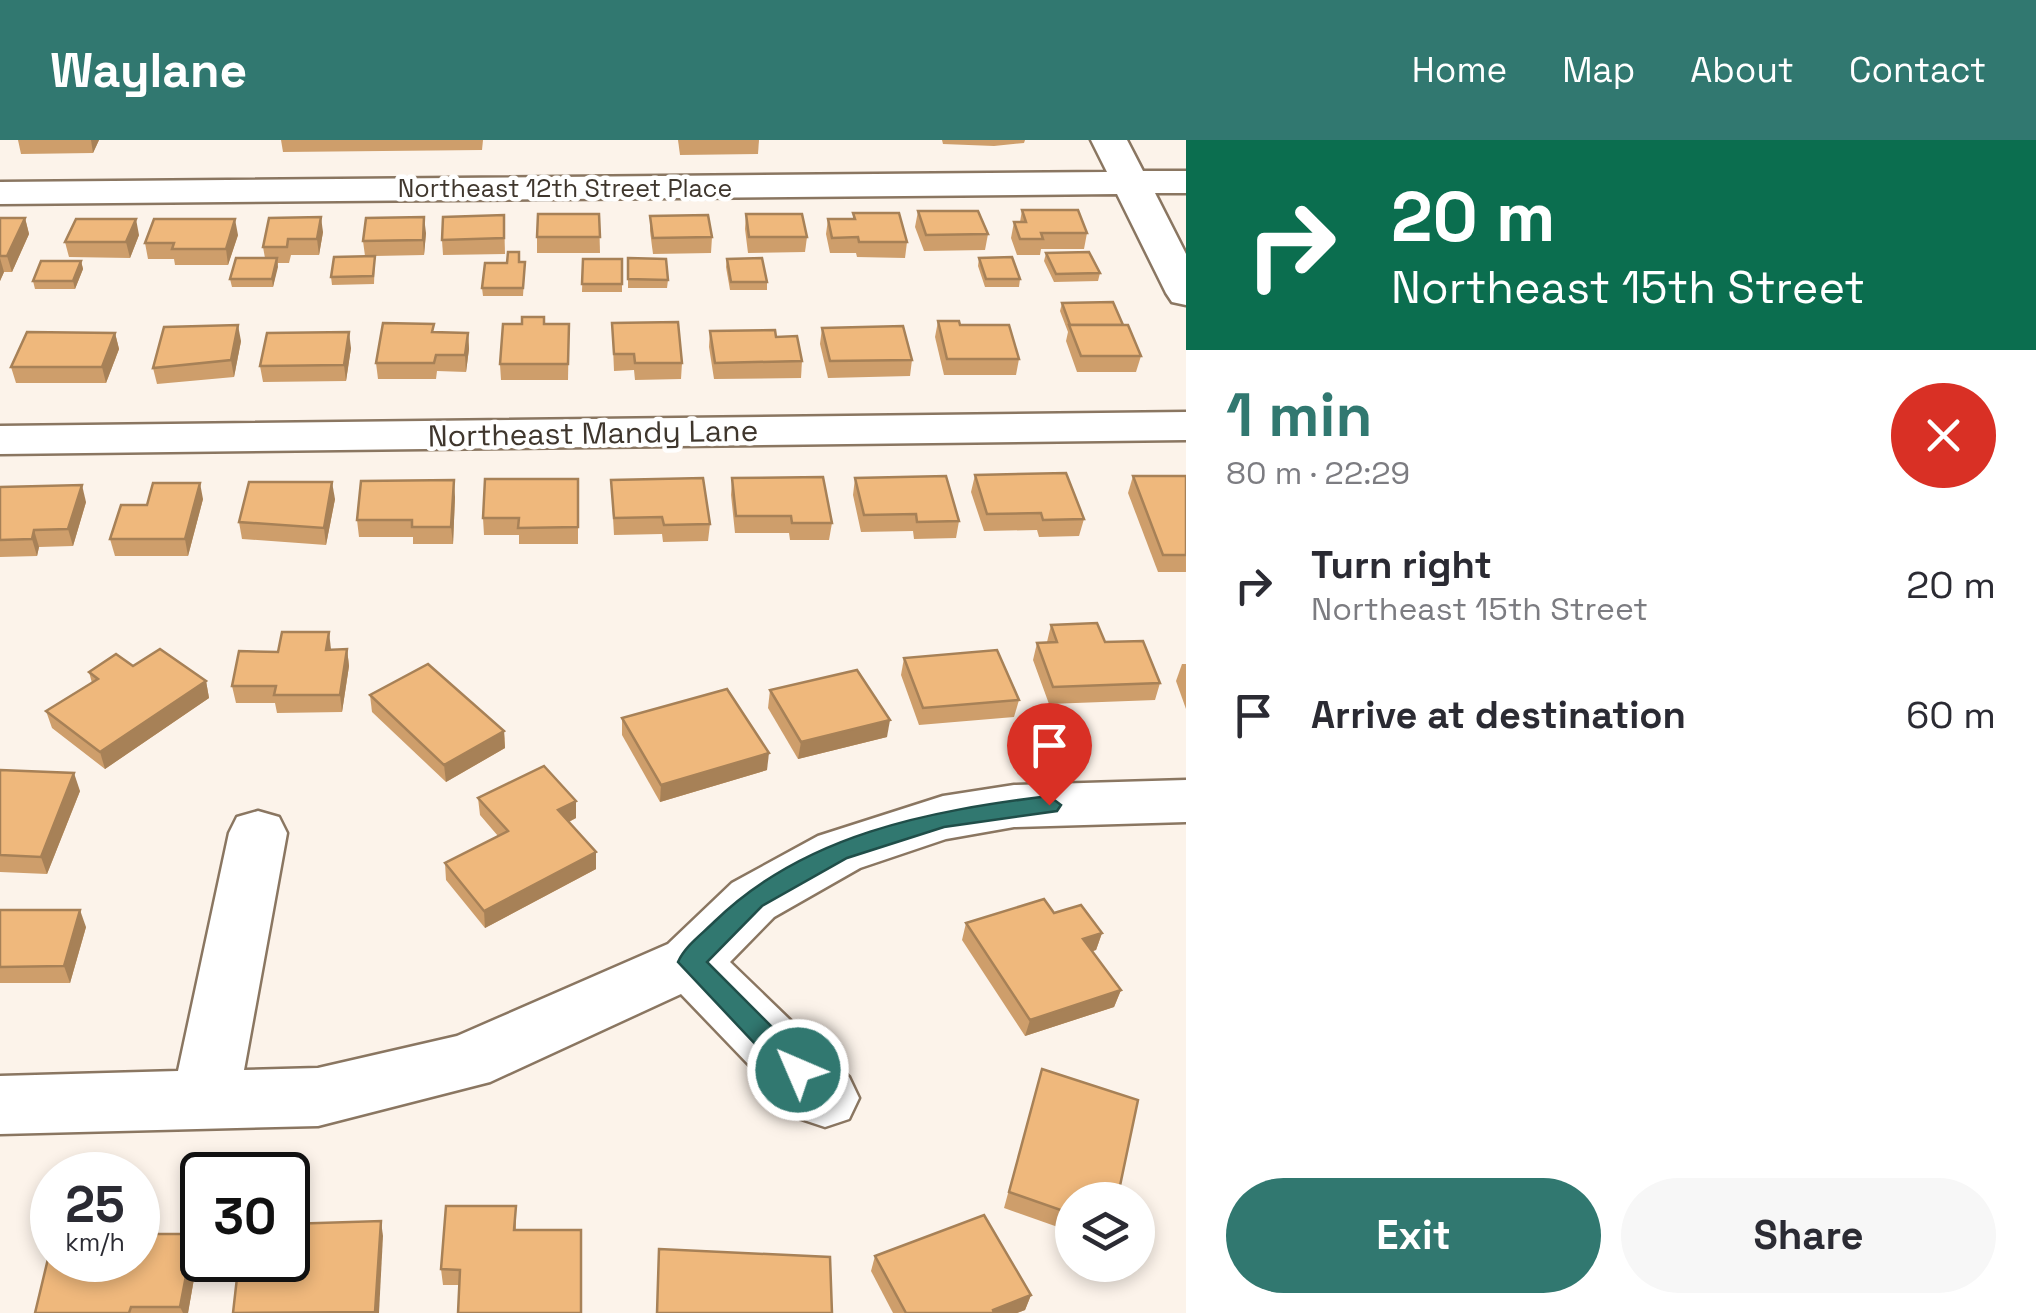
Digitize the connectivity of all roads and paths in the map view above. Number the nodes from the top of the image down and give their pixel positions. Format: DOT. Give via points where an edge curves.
graph roads {
  1 [pos="1109,140"];
  2 [pos="1186,182"];
  3 [pos="1131,184"];
  4 [pos="0,194"];
  5 [pos="1186,293"];
  6 [pos="1186,426"];
  7 [pos="0,440"];
  8 [pos="1186,801"];
  9 [pos="258,833"];
  10 [pos="690,962"];
  11 [pos="825,1098"];
  12 [pos="205,1100"];
  13 [pos="0,1105"];
  1 -- 3 [label="street"];
  2 -- 3 [label="street, Northeast 12th Street Place"];
  3 -- 4 [label="street, Northeast 12th Street Place"];
  3 -- 5 [label="street"];
  6 -- 7 [label="street, Northeast Mandy Lane"];
  8 -- 10 [label="street" via="1014,806 943,818 838,852 753,900"];
  9 -- 12 [label="street"];
  10 -- 11 [label="street"];
  10 -- 12 [label="street" via="467,1062 318,1097"];
  12 -- 13 [label="street"];
}
